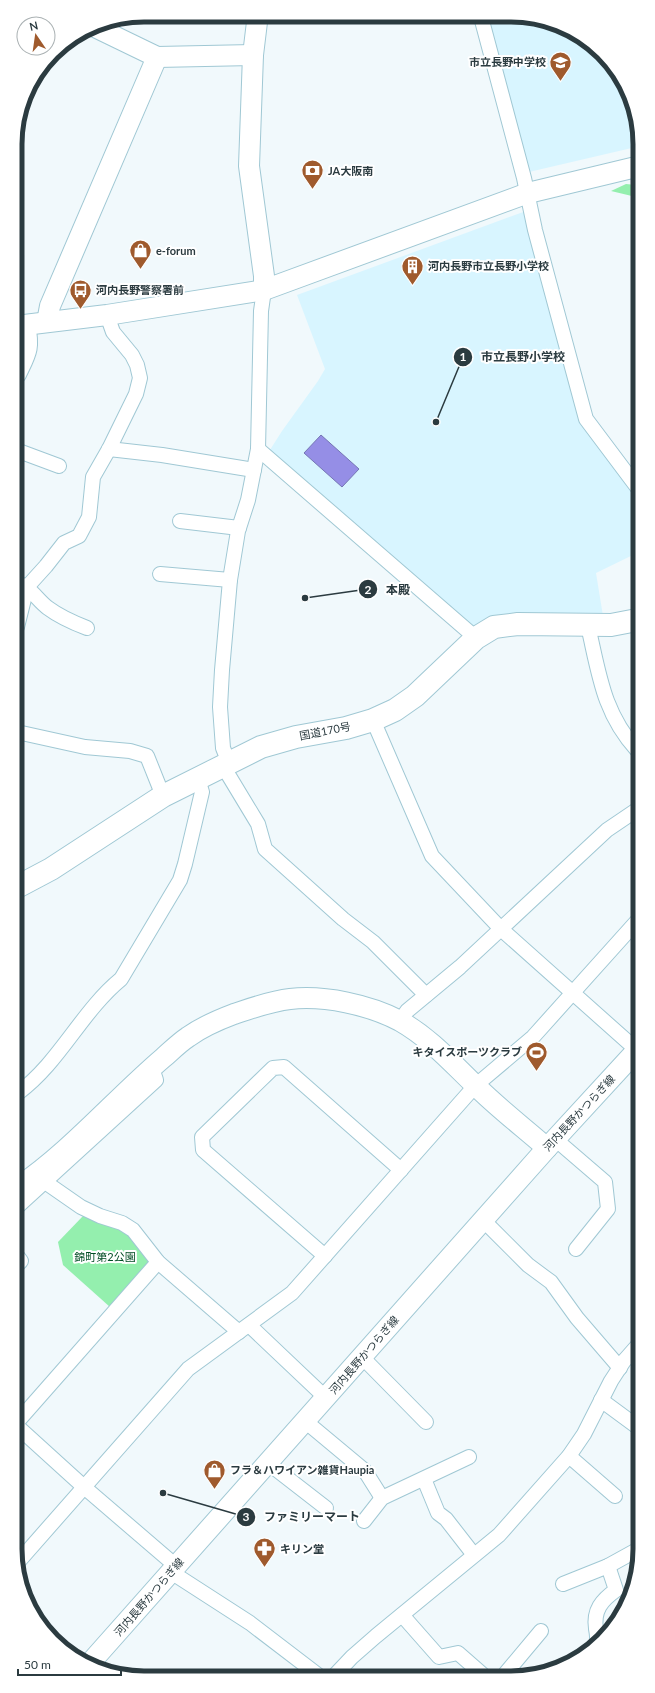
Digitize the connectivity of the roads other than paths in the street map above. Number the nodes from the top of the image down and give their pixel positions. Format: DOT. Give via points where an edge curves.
graph roads {
  1 [pos="256,22"];
  2 [pos="482,22"];
  3 [pos="101,30"];
  4 [pos="253,55"];
  5 [pos="157,57"];
  6 [pos="633,168"];
  7 [pos="528,193"];
  8 [pos="264,290"];
  9 [pos="107,315"];
  10 [pos="47,322"];
  11 [pos="22,326"];
  12 [pos="22,330"];
  13 [pos="22,361"];
  14 [pos="110,449"];
  15 [pos="258,449"];
  16 [pos="22,452"];
  17 [pos="59,466"];
  18 [pos="254,470"];
  19 [pos="633,483"];
  20 [pos="180,521"];
  21 [pos="239,528"];
  22 [pos="160,574"];
  23 [pos="230,580"];
  24 [pos="22,585"];
  25 [pos="633,621"];
  26 [pos="588,626"];
  27 [pos="87,628"];
  28 [pos="476,638"];
  29 [pos="373,720"];
  30 [pos="22,733"];
  31 [pos="633,745"];
  32 [pos="226,765"];
  33 [pos="198,779"];
  34 [pos="163,796"];
  35 [pos="633,812"];
  36 [pos="22,884"];
  37 [pos="633,926"];
  38 [pos="501,929"];
  39 [pos="573,993"];
  40 [pos="426,995"];
  41 [pos="400,1021"];
  42 [pos="633,1046"];
  43 [pos="633,1055"];
  44 [pos="152,1068"];
  45 [pos="476,1086"];
  46 [pos="22,1090"];
  47 [pos="551,1143"];
  48 [pos="401,1170"];
  49 [pos="45,1182"];
  50 [pos="22,1183"];
  51 [pos="22,1202"];
  52 [pos="484,1220"];
  53 [pos="576,1249"];
  54 [pos="324,1256"];
  55 [pos="158,1262"];
  56 [pos="244,1329"];
  57 [pos="633,1352"];
  58 [pos="362,1357"];
  59 [pos="620,1368"];
  60 [pos="326,1398"];
  61 [pos="601,1400"];
  62 [pos="22,1417"];
  63 [pos="305,1421"];
  64 [pos="426,1422"];
  65 [pos="22,1423"];
  66 [pos="633,1424"];
  67 [pos="570,1456"];
  68 [pos="469,1457"];
  69 [pos="268,1463"];
  70 [pos="424,1479"];
  71 [pos="84,1487"];
  72 [pos="615,1496"];
  73 [pos="382,1498"];
  74 [pos="326,1508"];
  75 [pos="364,1521"];
  76 [pos="633,1552"];
  77 [pos="474,1555"];
  78 [pos="23,1557"];
  79 [pos="608,1566"];
  80 [pos="174,1569"];
  81 [pos="563,1584"];
  82 [pos="402,1614"];
  83 [pos="541,1631"];
  84 [pos="597,1635"];
  85 [pos="94,1660"];
  86 [pos="313,1671"];
  87 [pos="339,1671"];
  88 [pos="479,1671"];
  89 [pos="508,1671"];
  1 -- 4 [label="street"];
  2 -- 7 [label="street"];
  3 -- 5 [label="street"];
  4 -- 5 [label="street"];
  4 -- 8 [label="street" via="249,166"];
  5 -- 10 [label="street" via="50,306"];
  6 -- 7 [label="street"];
  7 -- 8 [label="street"];
  7 -- 19 [label="street" via="535,230 586,419"];
  8 -- 9 [label="street"];
  8 -- 15 [label="street" via="261,311"];
  9 -- 10 [label="street"];
  9 -- 14 [label="street" via="113,332 138,364 140,378 136,394"];
  10 -- 11 [label="street"];
  12 -- 13 [label="street" via="28,341"];
  14 -- 18 [label="street"];
  14 -- 24 [label="street" via="93,477 89,517 79,536 64,543 46,566"];
  15 -- 18 [label="street"];
  15 -- 28 [label="street"];
  16 -- 17 [label="street"];
  18 -- 21 [label="street"];
  20 -- 21 [label="street"];
  21 -- 23 [label="street"];
  22 -- 23 [label="street"];
  23 -- 32 [label="street" via="220,707"];
  24 -- 27 [label="street" via="48,608"];
  25 -- 26 [label="highway, 国道170号"];
  26 -- 28 [label="highway, 国道170号" via="518,624 494,627"];
  26 -- 31 [label="street" via="604,696 625,737"];
  28 -- 29 [label="highway, 国道170号" via="415,696 395,710"];
  29 -- 32 [label="highway, 国道170号" via="261,747"];
  29 -- 38 [label="street" via="432,856"];
  30 -- 34 [label="street" via="85,747 130,751 147,756"];
  32 -- 33 [label="highway, 国道170号"];
  32 -- 40 [label="street" via="258,824 265,848 343,919 373,942"];
  33 -- 34 [label="highway, 国道170号"];
  33 -- 46 [label="street" via="202,792 180,880 121,979 57,1056"];
  34 -- 36 [label="highway, 国道170号" via="51,869"];
  35 -- 38 [label="street" via="607,830"];
  37 -- 39 [label="street"];
  38 -- 39 [label="street"];
  38 -- 40 [label="street"];
  39 -- 42 [label="street"];
  39 -- 45 [label="street" via="533,1037"];
  40 -- 41 [label="street" via="407,1010"];
  41 -- 44 [label="street" via="367,1008 340,1002 313,998 283,1000 244,1011 203,1028 188,1037"];
  41 -- 45 [label="street" via="435,1046"];
  43 -- 47 [label="street, 河内長野かつらぎ線"];
  44 -- 49 [label="street" via="156,1080"];
  44 -- 50 [label="street" via="51,1161"];
  45 -- 47 [label="street"];
  45 -- 48 [label="street"];
  47 -- 52 [label="street, 河内長野かつらぎ線"];
  47 -- 53 [label="street" via="605,1182 608,1209"];
  48 -- 54 [label="street"];
  48 -- 54 [label="street" via="284,1067 273,1068 202,1138 203,1150"];
  49 -- 51 [label="street"];
  49 -- 55 [label="street" via="80,1207 122,1223 132,1230"];
  52 -- 58 [label="street, 河内長野かつらぎ線"];
  52 -- 59 [label="street" via="528,1265 551,1282 577,1318"];
  54 -- 56 [label="street" via="292,1293"];
  55 -- 56 [label="street"];
  55 -- 62 [label="street"];
  56 -- 60 [label="street"];
  56 -- 71 [label="street" via="188,1369"];
  57 -- 59 [label="street"];
  58 -- 60 [label="street, 河内長野かつらぎ線"];
  58 -- 64 [label="street"];
  59 -- 61 [label="street"];
  60 -- 63 [label="street, 河内長野かつらぎ線"];
  61 -- 66 [label="street"];
  61 -- 67 [label="street"];
  63 -- 69 [label="street, 河内長野かつらぎ線"];
  63 -- 73 [label="street" via="366,1471"];
  65 -- 71 [label="street"];
  67 -- 72 [label="street"];
  67 -- 77 [label="street" via="499,1535"];
  68 -- 70 [label="street"];
  69 -- 74 [label="street"];
  69 -- 80 [label="street, 河内長野かつらぎ線"];
  70 -- 73 [label="street"];
  70 -- 77 [label="street" via="438,1513 446,1519"];
  71 -- 78 [label="street"];
  71 -- 80 [label="street"];
  73 -- 75 [label="street"];
  76 -- 79 [label="street"];
  77 -- 82 [label="street"];
  79 -- 81 [label="street"];
  79 -- 84 [label="street" via="616,1590 604,1598 597,1608"];
  80 -- 85 [label="street, 河内長野かつらぎ線"];
  80 -- 86 [label="street"];
  82 -- 87 [label="street"];
  82 -- 88 [label="street" via="439,1657 458,1653"];
  83 -- 89 [label="street"];
}
